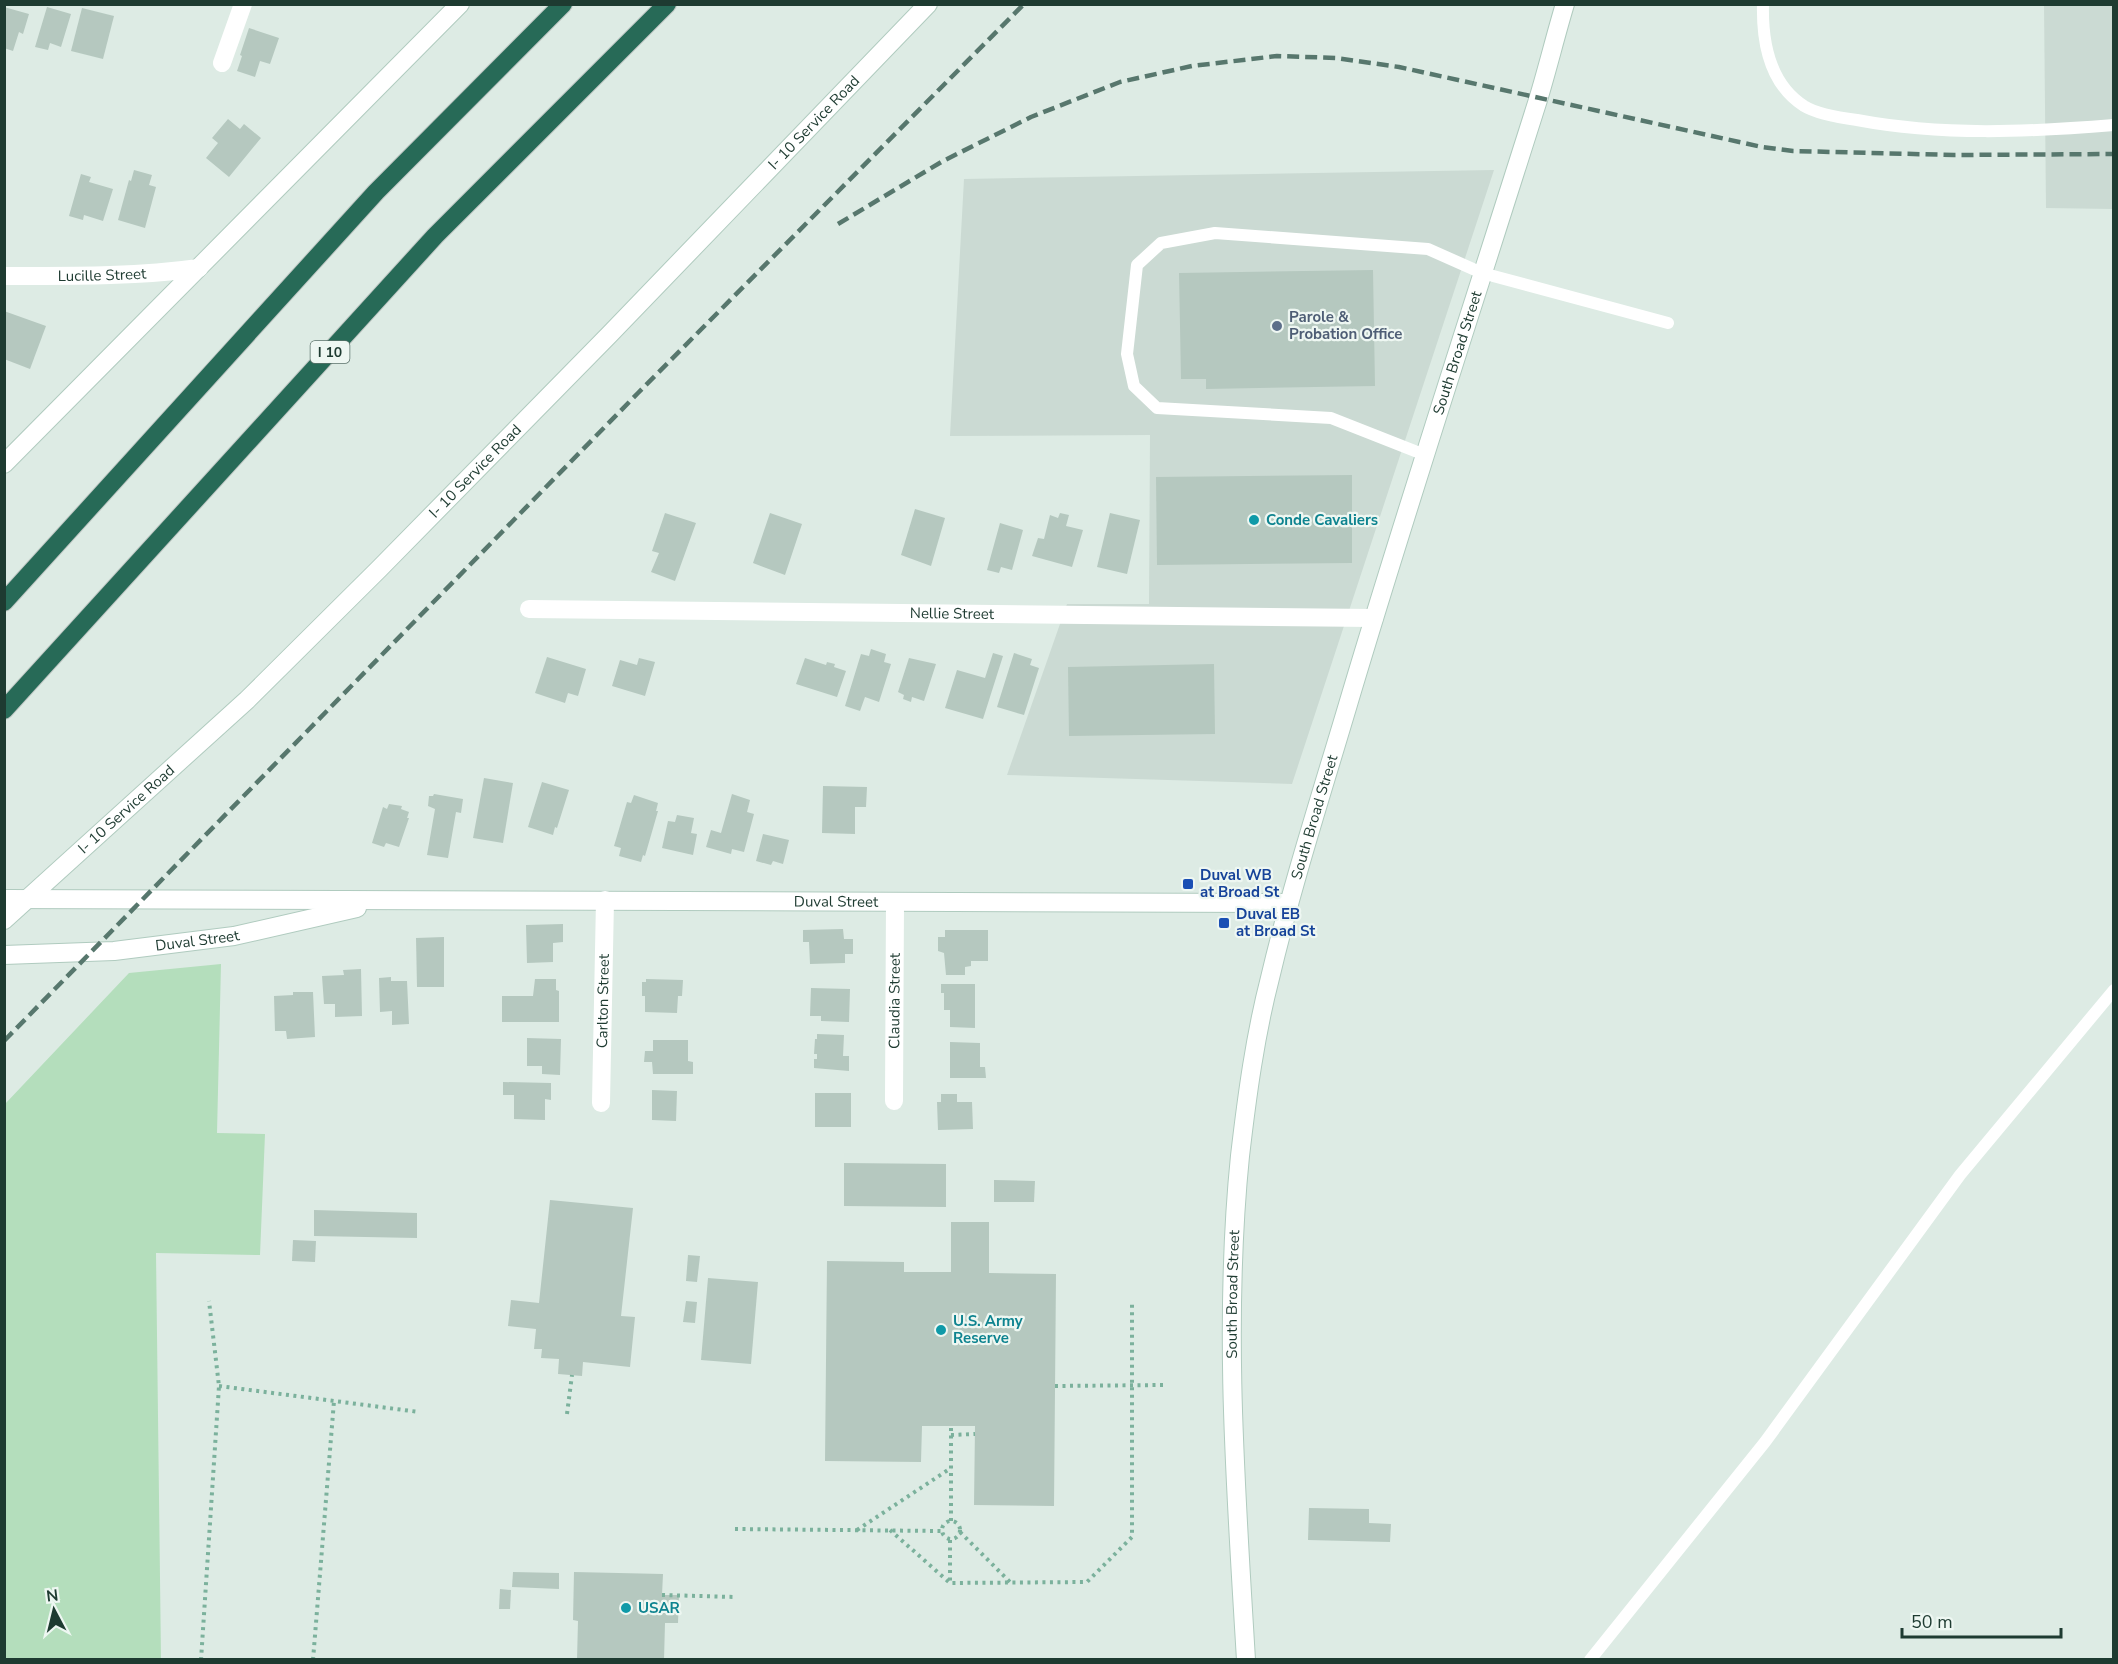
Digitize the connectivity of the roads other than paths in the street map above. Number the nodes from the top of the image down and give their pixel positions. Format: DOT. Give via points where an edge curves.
graph roads {
  1 [pos="243,4"];
  2 [pos="460,4"];
  3 [pos="563,4"];
  4 [pos="667,4"];
  5 [pos="928,4"];
  6 [pos="1565,4"];
  7 [pos="1763,4"];
  8 [pos="222,63"];
  9 [pos="2114,125"];
  10 [pos="199,268"];
  11 [pos="1482,273"];
  12 [pos="4,276"];
  13 [pos="1668,323"];
  14 [pos="1425,455"];
  15 [pos="4,465"];
  16 [pos="4,602"];
  17 [pos="529,609"];
  18 [pos="1374,618"];
  19 [pos="4,710"];
  20 [pos="4,898"];
  21 [pos="29,898"];
  22 [pos="605,900"];
  23 [pos="385,901"];
  24 [pos="895,902"];
  25 [pos="1289,903"];
  26 [pos="4,921"];
  27 [pos="4,955"];
  28 [pos="2114,990"];
  29 [pos="894,1101"];
  30 [pos="601,1103"];
  31 [pos="1246,1659"];
  32 [pos="1590,1659"];
  1 -- 8 [label="street"];
  2 -- 10 [label="street"];
  3 -- 16 [label="highway" via="376,192"];
  4 -- 19 [label="highway, I 10" via="435,236"];
  5 -- 21 [label="street, I- 10 Service Road" via="379,569 247,700"];
  6 -- 11 [label="street, South Broad Street"];
  7 -- 9 [label="lane" via="1768,58 1781,83 1805,106 1889,126 1971,132"];
  10 -- 12 [label="street, Lucille Street" via="126,275"];
  10 -- 15 [label="street"];
  11 -- 13 [label="lane"];
  11 -- 14 [label="street, South Broad Street"];
  11 -- 14 [label="lane" via="1428,249 1215,233 1161,243 1137,265 1127,354 1134,386 1157,408 1331,418"];
  14 -- 18 [label="street, South Broad Street"];
  17 -- 18 [label="street, Nellie Street"];
  18 -- 25 [label="street, South Broad Street"];
  20 -- 21 [label="street, Duval Street"];
  21 -- 23 [label="street, Duval Street"];
  21 -- 26 [label="street, I- 10 Service Road"];
  22 -- 23 [label="street, Duval Street"];
  22 -- 24 [label="street, Duval Street"];
  22 -- 30 [label="street, Carlton Street"];
  23 -- 27 [label="street, Duval Street" via="234,936 114,951"];
  24 -- 25 [label="street, Duval Street"];
  24 -- 29 [label="street, Claudia Street"];
  25 -- 31 [label="street, South Broad Street" via="1253,1067 1240,1156 1232,1264 1233,1427"];
  28 -- 32 [label="lane" via="1960,1175 1765,1442"];
}
